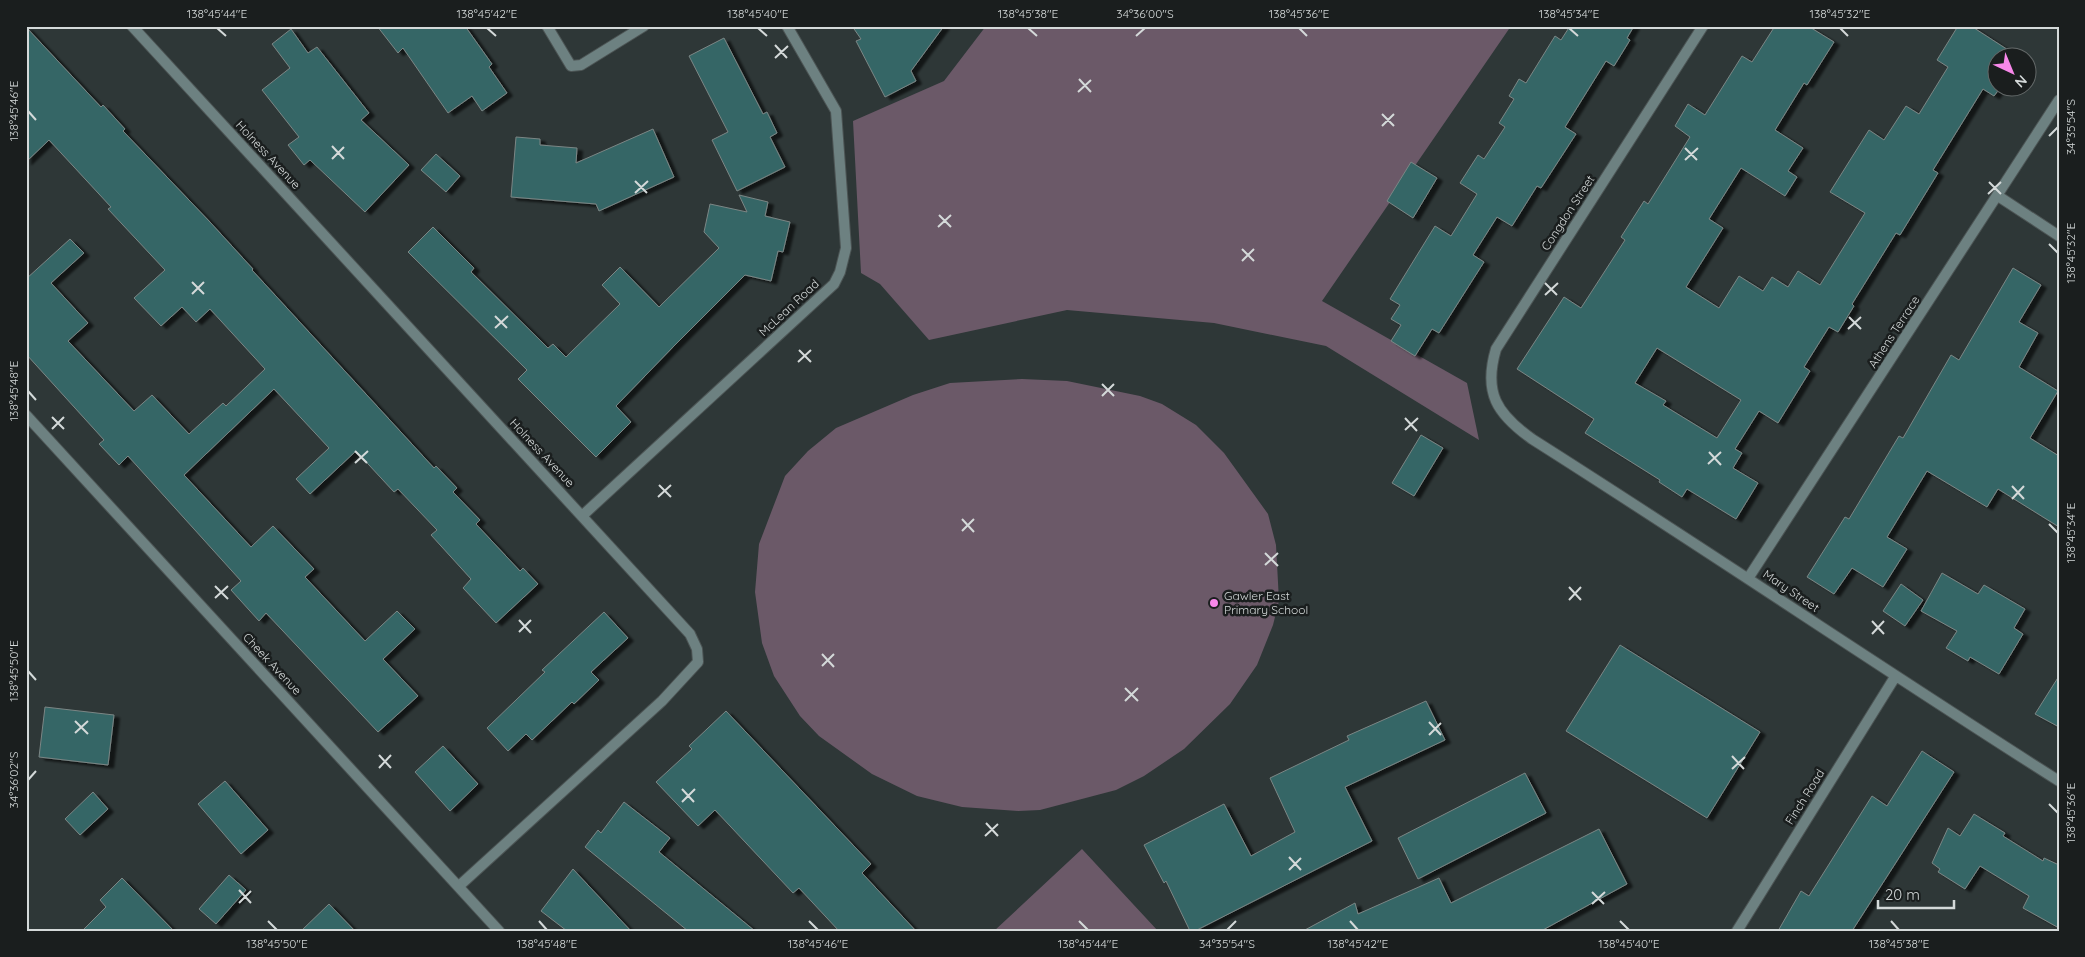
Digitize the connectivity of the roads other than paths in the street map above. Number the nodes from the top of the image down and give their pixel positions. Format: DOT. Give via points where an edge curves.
graph roads {
  1 [pos="132,26"];
  2 [pos="547,26"];
  3 [pos="644,26"];
  4 [pos="787,26"];
  5 [pos="1703,26"];
  6 [pos="2059,100"];
  7 [pos="1998,196"];
  8 [pos="2059,236"];
  9 [pos="26,415"];
  10 [pos="1508,421"];
  11 [pos="583,515"];
  12 [pos="1749,577"];
  13 [pos="1895,677"];
  14 [pos="2059,781"];
  15 [pos="459,886"];
  16 [pos="499,931"];
  17 [pos="1737,931"];
  1 -- 11 [label="street, Holness Avenue"];
  2 -- 3 [label="street" via="571,66 581,65"];
  4 -- 11 [label="street, McLean Road" via="836,111 846,248 840,272 834,284"];
  5 -- 10 [label="street, Congdon Street" via="1496,349 1492,386 1499,408"];
  6 -- 7 [label="street, Athens Terrace"];
  7 -- 8 [label="street"];
  7 -- 12 [label="street, Athens Terrace"];
  9 -- 15 [label="street, Cheek Avenue"];
  10 -- 12 [label="street, Mary Street"];
  11 -- 15 [label="street, Holness Avenue" via="690,634 697,649 698,662 662,701"];
  12 -- 13 [label="street, Mary Street"];
  13 -- 14 [label="street, Mary Street"];
  13 -- 17 [label="street, Finch Road"];
  15 -- 16 [label="street, Cheek Avenue"];
}
